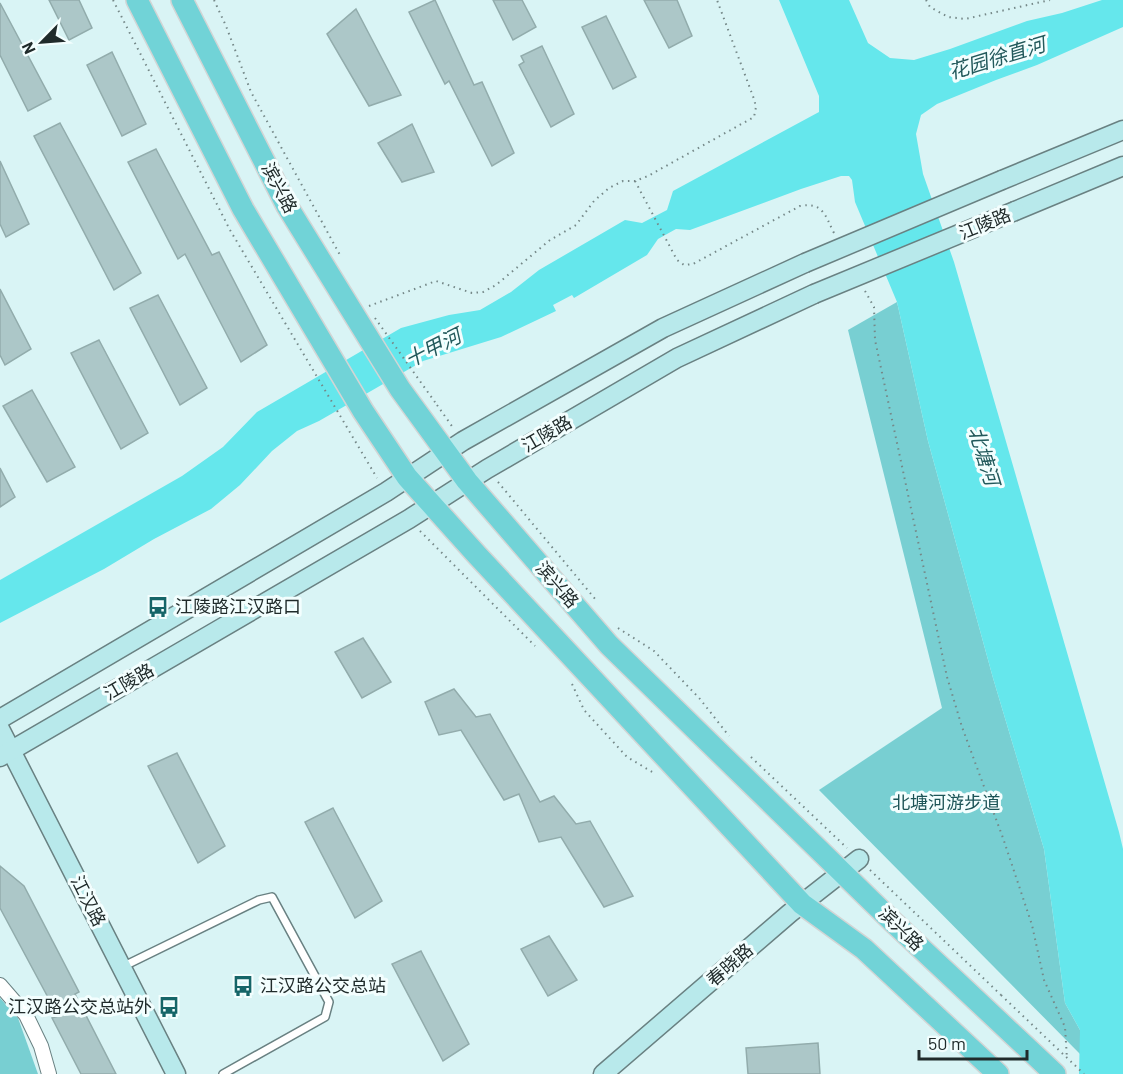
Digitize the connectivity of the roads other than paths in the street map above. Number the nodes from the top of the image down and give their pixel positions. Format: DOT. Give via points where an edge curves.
graph roads {
  1 [pos="137,0"];
  2 [pos="182,0"];
  3 [pos="1123,130"];
  4 [pos="1123,166"];
  5 [pos="455,447"];
  6 [pos="407,477"];
  7 [pos="467,481"];
  8 [pos="430,504"];
  9 [pos="0,719"];
  10 [pos="0,729"];
  11 [pos="6,754"];
  12 [pos="851,866"];
  13 [pos="802,904"];
  14 [pos="122,967"];
  15 [pos="0,985"];
  16 [pos="1061,1068"];
  17 [pos="49,1074"];
  18 [pos="176,1074"];
  19 [pos="223,1074"];
  20 [pos="603,1074"];
  21 [pos="998,1074"];
  1 -- 6 [label="main road, 滨兴路" via="243,209 363,411"];
  2 -- 5 [label="main road, 滨兴路" via="287,206 369,324 400,389"];
  3 -- 5 [label="main road, 江陵路, bridge" via="805,262 663,328"];
  4 -- 7 [label="main road, 江陵路, bridge" via="814,294 677,358"];
  5 -- 6 [label="main road, 江陵路"];
  5 -- 7 [label="main road, 滨兴路"];
  6 -- 8 [label="main road, 滨兴路"];
  6 -- 9 [label="main road, 江陵路"];
  7 -- 8 [label="main road, 江陵路"];
  7 -- 12 [label="main road, 滨兴路" via="609,645"];
  8 -- 11 [label="main road, 江陵路"];
  8 -- 13 [label="main road, 滨兴路"];
  10 -- 11 [label="main road, 江汉路"];
  11 -- 14 [label="main road, 江汉路"];
  12 -- 13 [label="main road, 春晓路"];
  12 -- 16 [label="main road, 滨兴路" via="892,922"];
  13 -- 20 [label="main road, 春晓路"];
  13 -- 21 [label="main road, 滨兴路" via="864,949"];
  14 -- 18 [label="main road, 江汉路"];
  14 -- 19 [label="lane" via="272,897 329,1002 325,1017"];
  15 -- 17 [label="street" via="26,1015"];
}
